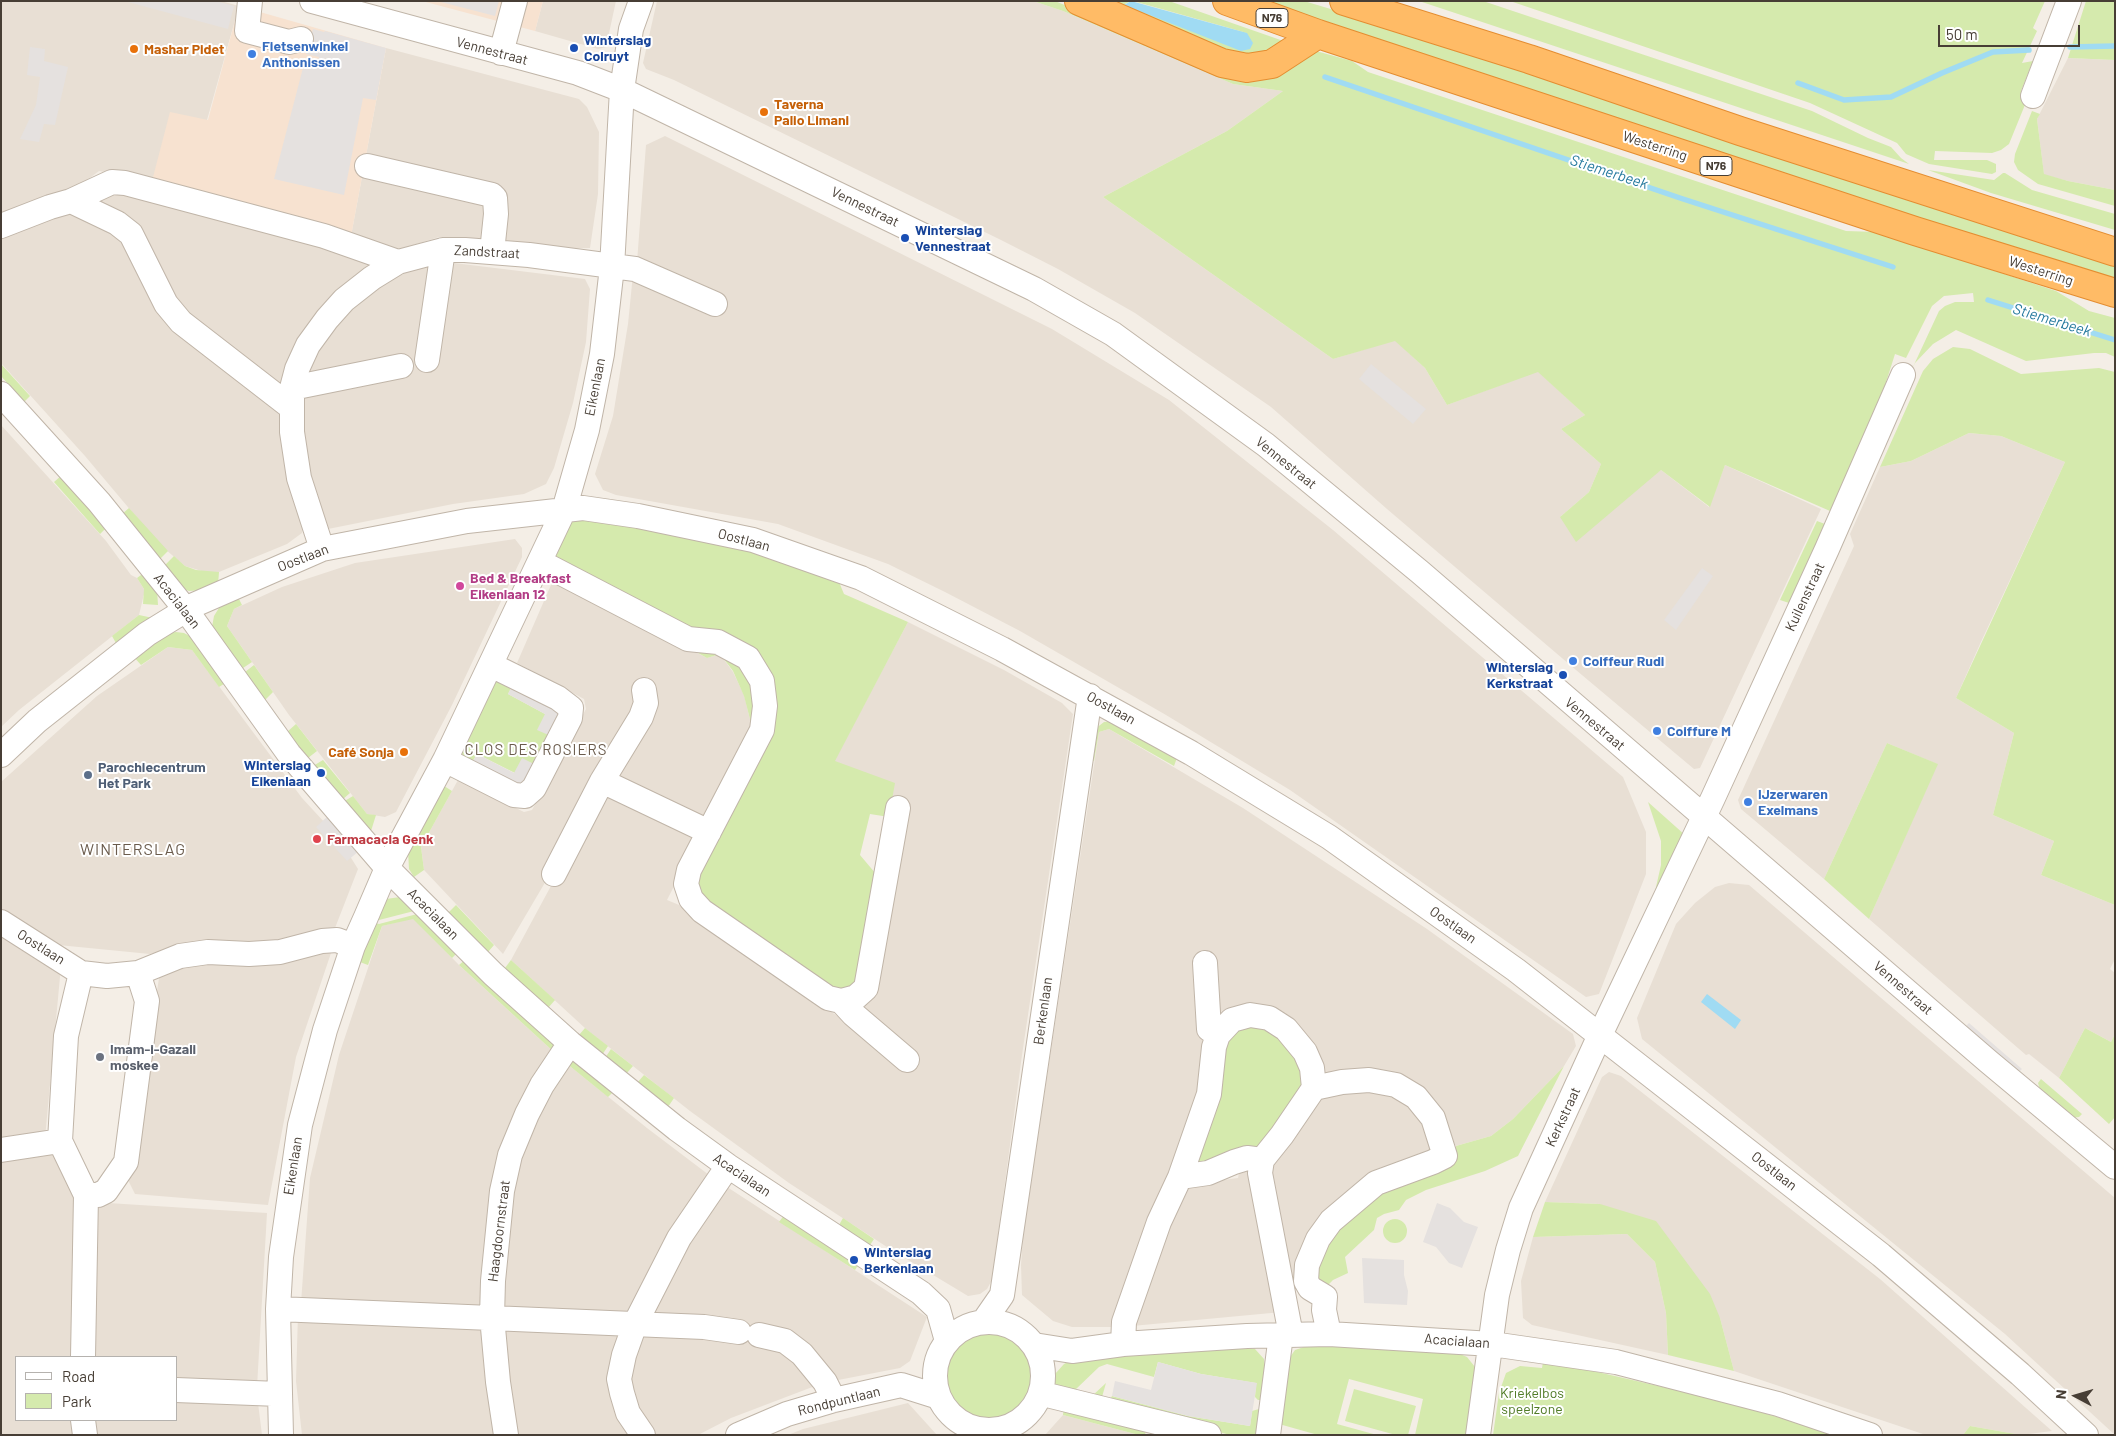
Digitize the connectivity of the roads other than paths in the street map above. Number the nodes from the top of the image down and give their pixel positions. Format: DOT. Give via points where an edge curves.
graph roads {
  1 [pos="312,1"];
  2 [pos="515,1"];
  3 [pos="641,1"];
  4 [pos="1079,1"];
  5 [pos="1227,1"];
  6 [pos="2069,1"];
  7 [pos="1352,3"];
  8 [pos="249,10"];
  9 [pos="1318,34"];
  10 [pos="302,36"];
  11 [pos="501,53"];
  12 [pos="622,90"];
  13 [pos="2033,96"];
  14 [pos="367,166"];
  15 [pos="71,201"];
  16 [pos="1,226"];
  17 [pos="443,250"];
  18 [pos="492,252"];
  19 [pos="2115,252"];
  20 [pos="398,262"];
  21 [pos="612,267"];
  22 [pos="2115,294"];
  23 [pos="715,304"];
  24 [pos="427,360"];
  25 [pos="401,366"];
  26 [pos="1903,375"];
  27 [pos="1,394"];
  28 [pos="292,398"];
  29 [pos="564,510"];
  30 [pos="322,548"];
  31 [pos="540,562"];
  32 [pos="186,610"];
  33 [pos="491,665"];
  34 [pos="644,690"];
  35 [pos="1090,696"];
  36 [pos="1,755"];
  37 [pos="445,760"];
  38 [pos="602,782"];
  39 [pos="898,808"];
  40 [pos="1704,817"];
  41 [pos="709,832"];
  42 [pos="387,868"];
  43 [pos="554,874"];
  44 [pos="1,922"];
  45 [pos="353,946"];
  46 [pos="1205,963"];
  47 [pos="81,973"];
  48 [pos="138,973"];
  49 [pos="841,1002"];
  50 [pos="1218,1035"];
  51 [pos="1600,1035"];
  52 [pos="570,1043"];
  53 [pos="907,1060"];
  54 [pos="1314,1088"];
  55 [pos="60,1141"];
  56 [pos="1,1150"];
  57 [pos="1262,1160"];
  58 [pos="728,1166"];
  59 [pos="2115,1167"];
  60 [pos="1180,1177"];
  61 [pos="86,1196"];
  62 [pos="1002,1295"];
  63 [pos="278,1309"];
  64 [pos="938,1309"];
  65 [pos="492,1317"];
  66 [pos="977,1323"];
  67 [pos="635,1324"];
  68 [pos="1012,1326"];
  69 [pos="1329,1334"];
  70 [pos="1286,1335"];
  71 [pos="947,1341"];
  72 [pos="1123,1344"];
  73 [pos="1492,1344"];
  74 [pos="1034,1345"];
  75 [pos="1072,1351"];
  76 [pos="83,1356"];
  77 [pos="935,1366"];
  78 [pos="1043,1384"];
  79 [pos="902,1385"];
  80 [pos="178,1390"];
  81 [pos="269,1394"];
  82 [pos="939,1397"];
  83 [pos="834,1400"];
  84 [pos="83,1421"];
  85 [pos="1152,1428"];
  86 [pos="966,1430"];
  87 [pos="998,1433"];
  88 [pos="740,1434"];
  89 [pos="85,1435"];
  90 [pos="281,1435"];
  91 [pos="506,1435"];
  92 [pos="643,1435"];
  93 [pos="1209,1435"];
  94 [pos="1268,1435"];
  95 [pos="1478,1435"];
  96 [pos="1870,1435"];
  97 [pos="2086,1435"];
  1 -- 11 [label="street, Vennestraat"];
  2 -- 11 [label="street"];
  3 -- 12 [label="street, Eikenlaan" via="632,29"];
  4 -- 9 [label="highway" via="1222,63 1247,68 1272,64"];
  5 -- 9 [label="highway, Westerring / N76"];
  6 -- 13 [label="street"];
  7 -- 19 [label="highway"];
  8 -- 10 [label="street" via="247,31 289,42"];
  9 -- 22 [label="highway, Westerring / N76"];
  11 -- 12 [label="street, Vennestraat" via="578,73"];
  12 -- 21 [label="street, Eikenlaan"];
  12 -- 40 [label="street, Vennestraat" via="1026,284 1113,334 1266,445 1420,572"];
  14 -- 18 [label="street" via="492,195 496,214"];
  15 -- 16 [label="street"];
  15 -- 20 [label="street" via="112,182 125,183 324,236"];
  15 -- 28 [label="street" via="117,223 131,234 166,304 181,322"];
  17 -- 18 [label="street, Zandstraat"];
  17 -- 20 [label="street, Zandstraat"];
  17 -- 24 [label="street"];
  18 -- 21 [label="street, Zandstraat"];
  20 -- 28 [label="street, Zandstraat" via="344,300 327,320 308,345 297,369"];
  21 -- 23 [label="street, Zandstraat" via="635,269"];
  21 -- 29 [label="street, Eikenlaan" via="602,354 587,430"];
  25 -- 28 [label="street"];
  26 -- 40 [label="street, Kuilenstraat"];
  27 -- 32 [label="street, Acacialaan" via="98,502"];
  28 -- 30 [label="street, Zandstraat" via="292,432 299,478"];
  29 -- 30 [label="street, Oostlaan" via="467,521"];
  29 -- 31 [label="street, Eikenlaan"];
  29 -- 35 [label="street, Oostlaan" via="583,508 629,515 753,540 861,578"];
  30 -- 32 [label="street, Oostlaan"];
  31 -- 33 [label="street, Eikenlaan"];
  31 -- 41 [label="street" via="688,639 718,642 748,658 762,681 765,706 762,730"];
  32 -- 36 [label="street, Oostlaan" via="127,649 37,721"];
  32 -- 42 [label="street, Acacialaan" via="289,754"];
  33 -- 37 [label="street, Eikenlaan"];
  33 -- 37 [label="street" via="558,698 571,708 570,718 534,788 525,796 514,795"];
  34 -- 38 [label="street" via="646,703 641,717"];
  35 -- 51 [label="street, Oostlaan" via="1329,837 1516,970"];
  35 -- 62 [label="street, Berkenlaan"];
  37 -- 42 [label="street, Eikenlaan"];
  38 -- 41 [label="street"];
  38 -- 43 [label="street"];
  39 -- 49 [label="street" via="866,988 856,997"];
  40 -- 51 [label="street, Kerkstraat"];
  40 -- 59 [label="street, Vennestraat"];
  41 -- 49 [label="street" via="689,870 686,884 691,899 702,911 828,998"];
  42 -- 45 [label="street, Eikenlaan"];
  42 -- 52 [label="street, Acacialaan" via="493,974"];
  44 -- 47 [label="street, Oostlaan"];
  45 -- 48 [label="street" via="337,940 280,952 208,952 180,956"];
  45 -- 63 [label="street, Eikenlaan" via="324,1030 300,1126 285,1221"];
  46 -- 50 [label="street" via="1209,1030"];
  47 -- 48 [label="street" via="107,976"];
  47 -- 55 [label="street" via="66,1036"];
  48 -- 61 [label="street" via="147,1001 126,1162 106,1191"];
  49 -- 53 [label="street"];
  50 -- 54 [label="street" via="1232,1020 1250,1015 1269,1018 1286,1029 1305,1052 1312,1068"];
  50 -- 60 [label="street" via="1209,1094"];
  51 -- 73 [label="street, Kerkstraat" via="1521,1208 1497,1295"];
  51 -- 97 [label="street, Oostlaan" via="1881,1255"];
  52 -- 58 [label="street, Acacialaan"];
  52 -- 65 [label="street, Haagdoornstraat" via="542,1085 510,1155 496,1236"];
  54 -- 57 [label="street"];
  54 -- 69 [label="street" via="1369,1080 1396,1085 1416,1097 1432,1118 1444,1156 1376,1183 1331,1221 1318,1239 1307,1265 1306,1281 1310,1288 1325,1297"];
  55 -- 56 [label="street"];
  55 -- 61 [label="street"];
  57 -- 60 [label="street" via="1247,1158 1208,1173"];
  57 -- 70 [label="street" via="1260,1173"];
  58 -- 64 [label="street, Acacialaan" via="921,1292"];
  58 -- 67 [label="street" via="679,1238"];
  60 -- 72 [label="street" via="1156,1231 1124,1322"];
  61 -- 76 [label="street"];
  62 -- 66 [label="street, Berkenlaan"];
  62 -- 68 [label="street"];
  63 -- 65 [label="street"];
  63 -- 81 [label="street, Eikenlaan"];
  64 -- 66 [label="street"];
  64 -- 71 [label="street, Acacialaan"];
  65 -- 67 [label="street"];
  65 -- 91 [label="street, Haagdoornstraat"];
  66 -- 68 [label="street"];
  66 -- 71 [label="street"];
  67 -- 83 [label="street" via="704,1327 785,1341 802,1354 825,1382"];
  67 -- 92 [label="street" via="619,1379 628,1413"];
  68 -- 74 [label="street"];
  69 -- 70 [label="street, Acacialaan"];
  69 -- 73 [label="street, Acacialaan"];
  70 -- 72 [label="street, Acacialaan"];
  70 -- 94 [label="street"];
  71 -- 77 [label="street"];
  72 -- 75 [label="street, Acacialaan"];
  73 -- 95 [label="street, Kerkstraat"];
  73 -- 96 [label="street, Acacialaan" via="1616,1362 1778,1404"];
  74 -- 75 [label="street, Acacialaan"];
  74 -- 78 [label="street" via="1041,1359"];
  75 -- 78 [label="street"];
  77 -- 79 [label="street"];
  77 -- 82 [label="street" via="934,1382"];
  78 -- 85 [label="street"];
  78 -- 87 [label="street" via="1024,1417"];
  79 -- 82 [label="street"];
  79 -- 83 [label="street, Rondpuntlaan"];
  80 -- 81 [label="street"];
  81 -- 90 [label="street, Eikenlaan"];
  82 -- 86 [label="street" via="947,1412"];
  83 -- 88 [label="street, Rondpuntlaan" via="787,1414"];
  84 -- 89 [label="street"];
  85 -- 93 [label="street"];
  86 -- 87 [label="street"];
}
